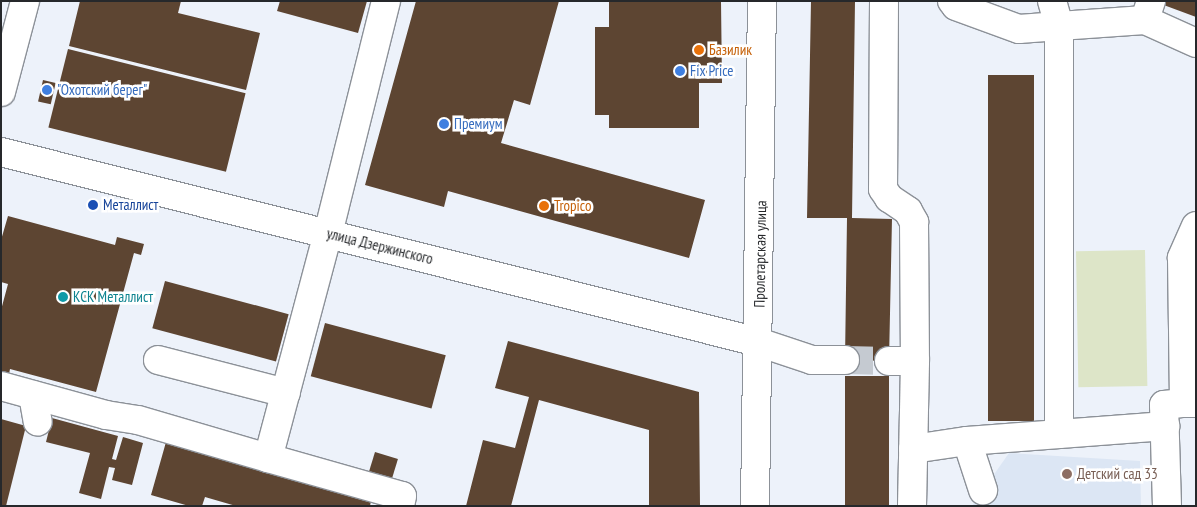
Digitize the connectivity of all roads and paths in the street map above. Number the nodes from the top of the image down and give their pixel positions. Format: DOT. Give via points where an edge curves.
graph roads {
  1 [pos="25,1"];
  2 [pos="386,1"];
  3 [pos="762,1"];
  4 [pos="884,1"];
  5 [pos="952,1"];
  6 [pos="1148,10"];
  7 [pos="1055,14"];
  8 [pos="1196,43"];
  9 [pos="1,92"];
  10 [pos="1,152"];
  11 [pos="1196,226"];
  12 [pos="328,233"];
  13 [pos="758,342"];
  14 [pos="158,360"];
  15 [pos="845,360"];
  16 [pos="1,386"];
  17 [pos="286,393"];
  18 [pos="33,395"];
  19 [pos="1190,403"];
  20 [pos="38,422"];
  21 [pos="1165,426"];
  22 [pos="1058,434"];
  23 [pos="967,441"];
  24 [pos="913,449"];
  25 [pos="268,458"];
  26 [pos="983,490"];
  27 [pos="400,506"];
  28 [pos="755,506"];
  29 [pos="912,506"];
  30 [pos="1167,506"];
  1 -- 9 [label="street"];
  2 -- 12 [label="street"];
  3 -- 13 [label="street, Пролетарская улица"];
  4 -- 24 [label="street" via="883,189 889,198 908,211 914,222 902,361"];
  5 -- 7 [label="street" via="956,6 1019,29"];
  6 -- 7 [label="street"];
  6 -- 8 [label="street"];
  7 -- 22 [label="street"];
  10 -- 12 [label="street, улица Дзержинского"];
  11 -- 19 [label="street" via="1182,258"];
  12 -- 13 [label="street, улица Дзержинского"];
  12 -- 17 [label="street"];
  13 -- 15 [label="street, улица Дзержинского" via="812,360"];
  13 -- 28 [label="street, Пролетарская улица"];
  14 -- 17 [label="street"];
  16 -- 18 [label="street"];
  17 -- 25 [label="street"];
  18 -- 20 [label="street"];
  18 -- 25 [label="street" via="106,415 138,420"];
  19 -- 21 [label="street" via="1164,405"];
  21 -- 22 [label="street"];
  21 -- 30 [label="street"];
  22 -- 23 [label="street"];
  23 -- 24 [label="street"];
  23 -- 26 [label="street"];
  24 -- 29 [label="street"];
  25 -- 27 [label="street" via="402,496"];
}
